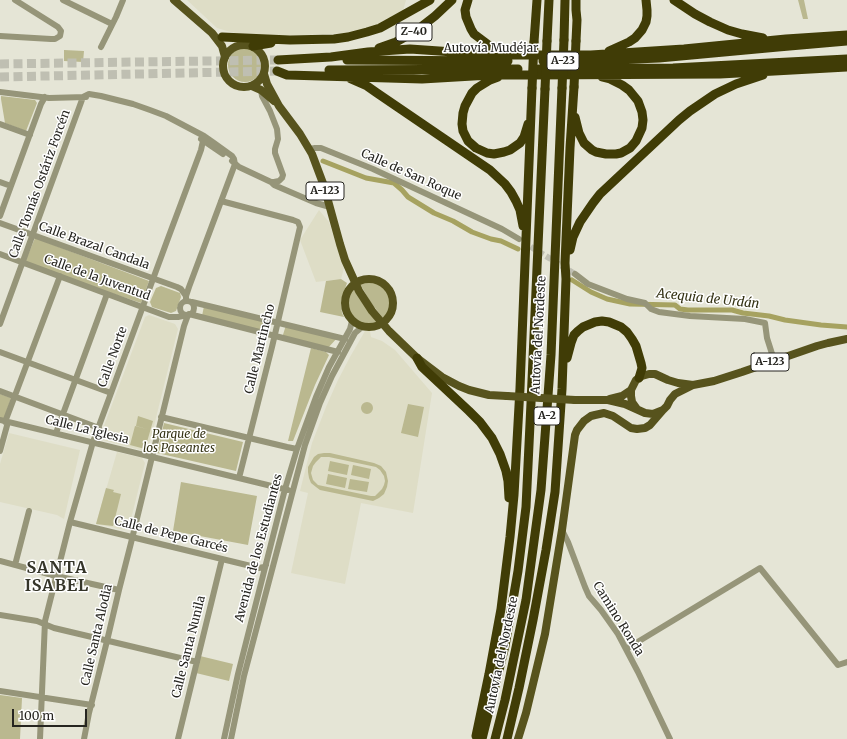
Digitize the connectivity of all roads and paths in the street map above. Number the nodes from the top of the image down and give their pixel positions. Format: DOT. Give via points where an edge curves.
graph roads {
  1 [pos="15,0"];
  2 [pos="63,0"];
  3 [pos="123,0"];
  4 [pos="174,0"];
  5 [pos="430,0"];
  6 [pos="452,0"];
  7 [pos="468,0"];
  8 [pos="532,0"];
  9 [pos="537,0"];
  10 [pos="549,0"];
  11 [pos="565,0"];
  12 [pos="576,0"];
  13 [pos="582,0"];
  14 [pos="646,0"];
  15 [pos="674,0"];
  16 [pos="577,20"];
  17 [pos="112,24"];
  18 [pos="535,30"];
  19 [pos="212,33"];
  20 [pos="847,35"];
  21 [pos="0,36"];
  22 [pos="222,37"];
  23 [pos="786,38"];
  24 [pos="290,40"];
  25 [pos="847,42"];
  26 [pos="241,44"];
  27 [pos="253,46"];
  28 [pos="101,47"];
  29 [pos="368,52"];
  30 [pos="518,55"];
  31 [pos="591,55"];
  32 [pos="225,57"];
  33 [pos="847,59"];
  34 [pos="278,60"];
  35 [pos="847,67"];
  36 [pos="777,72"];
  37 [pos="264,74"];
  38 [pos="502,75"];
  39 [pos="594,75"];
  40 [pos="340,76"];
  41 [pos="252,86"];
  42 [pos="261,90"];
  43 [pos="574,90"];
  44 [pos="0,92"];
  45 [pos="45,97"];
  46 [pos="83,97"];
  47 [pos="278,106"];
  48 [pos="532,109"];
  49 [pos="0,124"];
  50 [pos="30,135"];
  51 [pos="203,138"];
  52 [pos="209,145"];
  53 [pos="309,149"];
  54 [pos="201,150"];
  55 [pos="234,164"];
  56 [pos="0,182"];
  57 [pos="271,182"];
  58 [pos="11,186"];
  59 [pos="221,201"];
  60 [pos="330,207"];
  61 [pos="0,216"];
  62 [pos="0,223"];
  63 [pos="33,235"];
  64 [pos="519,239"];
  65 [pos="0,254"];
  66 [pos="525,258"];
  67 [pos="23,263"];
  68 [pos="575,274"];
  69 [pos="60,276"];
  70 [pos="153,279"];
  71 [pos="566,279"];
  72 [pos="355,284"];
  73 [pos="189,287"];
  74 [pos="181,289"];
  75 [pos="107,294"];
  76 [pos="188,300"];
  77 [pos="143,307"];
  78 [pos="188,315"];
  79 [pos="352,321"];
  80 [pos="278,323"];
  81 [pos="0,324"];
  82 [pos="383,324"];
  83 [pos="362,327"];
  84 [pos="275,335"];
  85 [pos="345,339"];
  86 [pos="847,339"];
  87 [pos="0,352"];
  88 [pos="338,352"];
  89 [pos="417,358"];
  90 [pos="774,360"];
  91 [pos="28,362"];
  92 [pos="329,368"];
  93 [pos="332,376"];
  94 [pos="639,378"];
  95 [pos="664,378"];
  96 [pos="75,380"];
  97 [pos="693,385"];
  98 [pos="562,389"];
  99 [pos="631,390"];
  100 [pos="0,391"];
  101 [pos="111,393"];
  102 [pos="14,396"];
  103 [pos="608,400"];
  104 [pos="670,400"];
  105 [pos="663,410"];
  106 [pos="640,411"];
  107 [pos="62,415"];
  108 [pos="161,417"];
  109 [pos="4,421"];
  110 [pos="98,428"];
  111 [pos="641,428"];
  112 [pos="56,433"];
  113 [pos="249,438"];
  114 [pos="93,442"];
  115 [pos="297,449"];
  116 [pos="0,451"];
  117 [pos="151,457"];
  118 [pos="239,478"];
  119 [pos="285,489"];
  120 [pos="292,491"];
  121 [pos="29,511"];
  122 [pos="70,522"];
  123 [pos="562,530"];
  124 [pos="132,537"];
  125 [pos="510,537"];
  126 [pos="222,559"];
  127 [pos="0,561"];
  128 [pos="15,565"];
  129 [pos="266,565"];
  130 [pos="56,576"];
  131 [pos="118,590"];
  132 [pos="0,615"];
  133 [pos="45,624"];
  134 [pos="107,641"];
  135 [pos="626,649"];
  136 [pos="524,661"];
  137 [pos="197,662"];
  138 [pos="847,662"];
  139 [pos="489,674"];
  140 [pos="0,691"];
  141 [pos="42,697"];
  142 [pos="92,705"];
  143 [pos="40,739"];
  144 [pos="84,739"];
  145 [pos="178,739"];
  146 [pos="224,739"];
  147 [pos="231,739"];
  148 [pos="471,739"];
  149 [pos="476,739"];
  150 [pos="482,739"];
  151 [pos="495,739"];
  152 [pos="503,739"];
  153 [pos="507,739"];
  154 [pos="518,739"];
  155 [pos="670,739"];
  1 -- 21 [label="street" via="58,27 61,31 60,36 51,40"];
  2 -- 17 [label="street"];
  3 -- 17 [label="street"];
  4 -- 19 [label="main road, A-123"];
  5 -- 24 [label="highway" via="391,22 358,35 334,39"];
  6 -- 29 [label="highway, Z-40" via="417,30 396,42"];
  7 -- 30 [label="highway" via="466,17 474,34 497,50"];
  8 -- 18 [label="highway"];
  9 -- 18 [label="highway"];
  10 -- 150 [label="highway, Autovía del Nordeste / A-2, bridge" via="526,507 505,646"];
  11 -- 151 [label="highway, Autovía del Nordeste / A-2, bridge" via="551,355 541,490 526,600"];
  12 -- 16 [label="highway"];
  13 -- 16 [label="highway"];
  14 -- 31 [label="highway" via="647,16 638,34 616,48"];
  15 -- 23 [label="highway" via="695,14 728,30 759,37"];
  16 -- 43 [label="highway, bridge"];
  17 -- 28 [label="street"];
  18 -- 48 [label="highway, bridge"];
  19 -- 22 [label="main road, A-123"];
  19 -- 32 [label="main road, A-123" via="222,46"];
  20 -- 23 [label="highway"];
  22 -- 24 [label="highway"];
  22 -- 26 [label="main road, A-123"];
  23 -- 31 [label="highway"];
  24 -- 27 [label="highway"];
  25 -- 34 [label="highway, Autovía Mudéjar / A-23" via="588,62"];
  26 -- 27 [label="main road, A-123"];
  26 -- 32 [label="main road" via="230,50"];
  27 -- 37 [label="main road, A-123" via="264,58"];
  29 -- 30 [label="highway" via="423,50"];
  29 -- 34 [label="highway, Z-40"];
  30 -- 31 [label="highway"];
  32 -- 41 [label="main road, A-123" via="223,69 226,77 240,87"];
  33 -- 40 [label="highway, Autovía Mudéjar / A-23" via="673,68 277,72 287,75"];
  35 -- 36 [label="highway"];
  36 -- 39 [label="highway"];
  36 -- 71 [label="highway" via="736,84 702,102 679,120 600,194 576,230 570,247"];
  37 -- 41 [label="main road"];
  37 -- 47 [label="main road, A-123"];
  38 -- 39 [label="highway"];
  38 -- 40 [label="highway" via="422,79"];
  38 -- 48 [label="highway" via="484,84 468,99 462,119 463,131 468,141 487,153 510,150 524,137"];
  39 -- 43 [label="highway" via="622,85 638,101 642,112 642,128 630,148 616,154 606,154 596,152 584,143 577,126"];
  40 -- 66 [label="highway" via="378,93 490,170 505,184 520,210"];
  41 -- 42 [label="main road, A-123"];
  42 -- 47 [label="main road, A-123"];
  42 -- 57 [label="street" via="277,130 275,154 283,175 279,181"];
  43 -- 71 [label="highway"];
  44 -- 45 [label="street"];
  45 -- 46 [label="street"];
  45 -- 50 [label="street"];
  46 -- 51 [label="street" via="92,94 133,104 166,116"];
  46 -- 63 [label="street, Calle Tomás Ostáriz Forcén"];
  47 -- 53 [label="main road, A-123"];
  48 -- 66 [label="highway"];
  49 -- 50 [label="street"];
  50 -- 58 [label="street"];
  51 -- 52 [label="street"];
  51 -- 54 [label="street, Calle Norte"];
  51 -- 55 [label="street" via="231,155"];
  52 -- 54 [label="street"];
  52 -- 55 [label="street"];
  53 -- 60 [label="main road, A-123"];
  53 -- 64 [label="street, Calle de San Roque" via="321,148 373,169"];
  54 -- 70 [label="street, Calle Norte"];
  55 -- 57 [label="street"];
  55 -- 59 [label="street"];
  56 -- 58 [label="street"];
  57 -- 60 [label="street" via="316,204"];
  58 -- 61 [label="street"];
  59 -- 73 [label="street"];
  59 -- 80 [label="street, Calle Martincho" via="293,220 299,225"];
  60 -- 72 [label="main road, A-123"];
  62 -- 63 [label="street, Calle Brazal Candala"];
  63 -- 67 [label="street, Calle Tomás Ostáriz Forcén"];
  63 -- 70 [label="street, Calle Brazal Candala"];
  65 -- 67 [label="street, Calle de la Juventud"];
  66 -- 125 [label="highway"];
  67 -- 69 [label="street, Calle de la Juventud"];
  67 -- 81 [label="street, Calle Tomás Ostáriz Forcén"];
  68 -- 90 [label="street" via="588,284 645,303 659,312 765,323"];
  69 -- 75 [label="street, Calle de la Juventud"];
  69 -- 91 [label="street"];
  70 -- 74 [label="street, Calle Brazal Candala"];
  70 -- 77 [label="street, Calle Norte"];
  71 -- 98 [label="highway"];
  72 -- 79 [label="main road" via="348,291 345,301 346,311"];
  72 -- 82 [label="main road, A-123"];
  72 -- 82 [label="main road" via="360,280 373,279 384,284 389,290 393,309"];
  73 -- 74 [label="street"];
  73 -- 76 [label="street"];
  74 -- 76 [label="street"];
  75 -- 77 [label="street, Calle de la Juventud"];
  75 -- 96 [label="street"];
  76 -- 78 [label="street" via="194,306 194,310"];
  76 -- 78 [label="street" via="180,307 182,312"];
  76 -- 80 [label="street"];
  77 -- 78 [label="street, Calle de la Juventud" via="172,318"];
  77 -- 101 [label="street, Calle Norte"];
  78 -- 84 [label="street, Calle de la Juventud"];
  78 -- 108 [label="street, Calle Santa Alodia"];
  79 -- 83 [label="main road"];
  79 -- 85 [label="street, Avenida de los Estudiantes"];
  80 -- 84 [label="street, Calle Martincho"];
  80 -- 85 [label="street"];
  82 -- 83 [label="main road" via="372,328"];
  82 -- 89 [label="main road, A-123"];
  83 -- 93 [label="street, Avenida de los Estudiantes" via="356,332"];
  84 -- 88 [label="street, Calle de la Juventud"];
  84 -- 113 [label="street, Calle Martincho"];
  85 -- 88 [label="street, Avenida de los Estudiantes"];
  86 -- 90 [label="main road, A-123"];
  87 -- 91 [label="street"];
  88 -- 92 [label="street, Avenida de los Estudiantes"];
  89 -- 103 [label="main road, A-123, bridge" via="442,377 480,393"];
  89 -- 125 [label="highway" via="422,367 480,422 492,438 508,481"];
  90 -- 97 [label="main road, A-123" via="726,377"];
  91 -- 96 [label="street"];
  91 -- 102 [label="street"];
  92 -- 93 [label="street"];
  92 -- 115 [label="street, Avenida de los Estudiantes"];
  93 -- 120 [label="street, Avenida de los Estudiantes" via="308,436"];
  94 -- 95 [label="main road, A-123" via="655,374"];
  94 -- 98 [label="highway" via="642,363 636,346 627,332 615,324 595,322 583,327 574,336 569,349"];
  94 -- 99 [label="main road"];
  95 -- 97 [label="main road, A-123"];
  95 -- 104 [label="main road" via="669,386"];
  96 -- 101 [label="street"];
  96 -- 107 [label="street"];
  97 -- 104 [label="main road, A-123" via="675,394"];
  98 -- 136 [label="highway" via="554,499"];
  99 -- 103 [label="main road, A-123"];
  99 -- 106 [label="main road" via="632,402"];
  100 -- 102 [label="street"];
  101 -- 110 [label="street, Calle Norte"];
  102 -- 107 [label="street"];
  102 -- 109 [label="street"];
  103 -- 106 [label="main road, A-123"];
  104 -- 105 [label="main road, A-123"];
  105 -- 106 [label="main road, A-123" via="653,414"];
  105 -- 111 [label="main road" via="650,425"];
  106 -- 111 [label="main road" via="644,421"];
  107 -- 110 [label="street"];
  107 -- 112 [label="street"];
  108 -- 113 [label="street"];
  108 -- 117 [label="street, Calle Santa Alodia"];
  109 -- 112 [label="street, Calle La Iglesia"];
  109 -- 116 [label="street"];
  110 -- 114 [label="street, Calle Norte"];
  111 -- 123 [label="main road" via="631,428 604,413 591,416 577,430"];
  112 -- 114 [label="street, Calle La Iglesia"];
  113 -- 115 [label="street"];
  113 -- 118 [label="street, Calle Martincho"];
  114 -- 117 [label="street, Calle La Iglesia"];
  114 -- 122 [label="street, Calle Norte"];
  115 -- 119 [label="street, Avenida de los Estudiantes"];
  117 -- 118 [label="street, Calle La Iglesia"];
  117 -- 124 [label="street, Calle Santa Alodia"];
  118 -- 119 [label="street, Calle La Iglesia"];
  119 -- 120 [label="street, Calle La Iglesia"];
  119 -- 129 [label="street, Avenida de los Estudiantes"];
  120 -- 147 [label="street, Avenida de los Estudiantes" via="244,676"];
  121 -- 128 [label="street"];
  122 -- 124 [label="street, Calle de Pepe Garcés"];
  122 -- 130 [label="street, Calle Norte"];
  123 -- 135 [label="street, Camino Ronda" via="584,587 602,610"];
  123 -- 154 [label="main road" via="545,634"];
  124 -- 126 [label="street, Calle de Pepe Garcés"];
  124 -- 131 [label="street, Calle Santa Alodia"];
  125 -- 139 [label="highway" via="501,609"];
  126 -- 129 [label="street, Calle de Pepe Garcés" via="259,568"];
  126 -- 137 [label="street, Calle Santa Nunila"];
  127 -- 128 [label="street"];
  128 -- 130 [label="street"];
  129 -- 146 [label="street, Avenida de los Estudiantes"];
  130 -- 131 [label="street"];
  130 -- 133 [label="street, Calle Norte"];
  131 -- 134 [label="street, Calle Santa Alodia"];
  132 -- 133 [label="street"];
  133 -- 134 [label="street" via="52,628"];
  133 -- 141 [label="street, Calle Norte"];
  134 -- 137 [label="street"];
  134 -- 142 [label="street, Calle Santa Alodia"];
  135 -- 138 [label="street" via="760,568 838,665"];
  135 -- 155 [label="street, Camino Ronda"];
  136 -- 152 [label="highway"];
  136 -- 153 [label="highway"];
  137 -- 145 [label="street, Calle Santa Nunila"];
  139 -- 148 [label="highway"];
  139 -- 149 [label="highway"];
  140 -- 141 [label="street"];
  141 -- 142 [label="street"];
  141 -- 143 [label="street, Calle Norte"];
  142 -- 144 [label="street, Calle Santa Alodia"];
}
